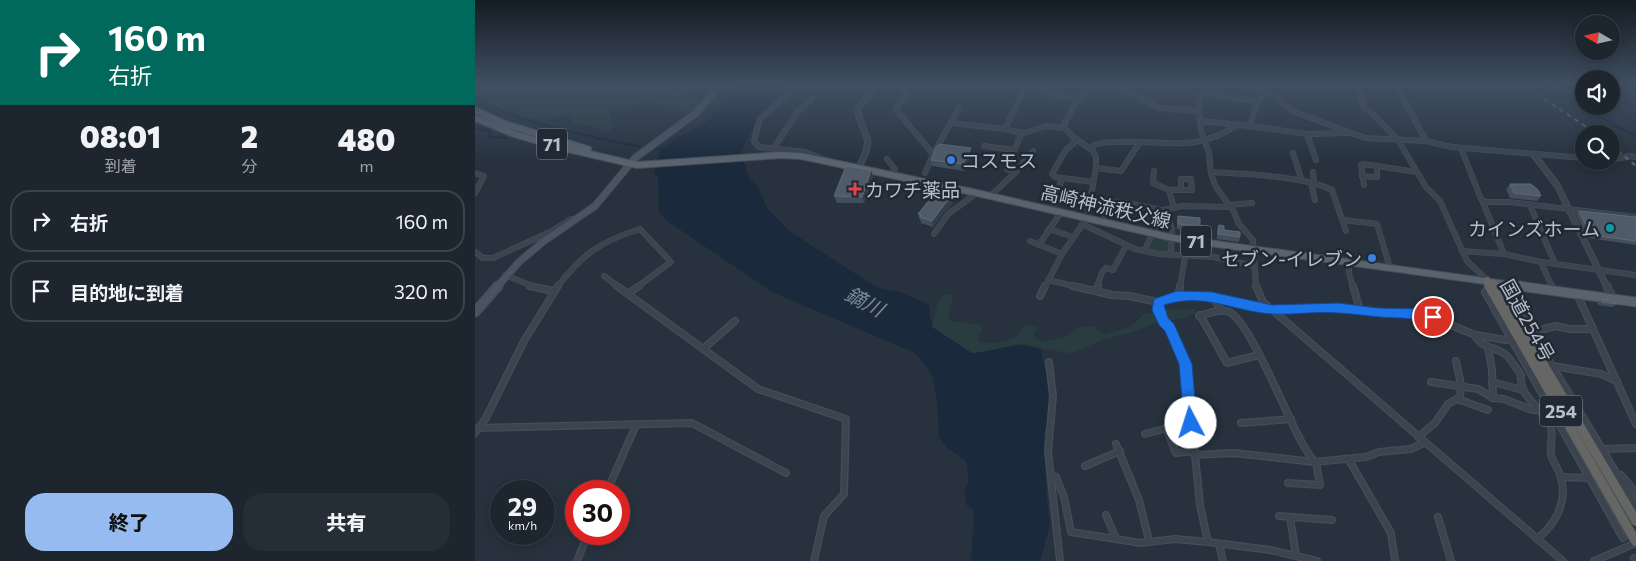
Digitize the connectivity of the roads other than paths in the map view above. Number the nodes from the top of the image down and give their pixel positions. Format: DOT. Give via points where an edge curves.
graph roads {
  1 [pos="475,110"];
  2 [pos="698,110"];
  3 [pos="768,110"];
  4 [pos="799,110"];
  5 [pos="859,110"];
  6 [pos="897,110"];
  7 [pos="958,110"];
  8 [pos="1014,110"];
  9 [pos="1071,110"];
  10 [pos="1199,110"];
  11 [pos="1255,110"];
  12 [pos="1291,110"];
  13 [pos="1367,110"];
  14 [pos="1409,110"];
  15 [pos="484,115"];
  16 [pos="475,119"];
  17 [pos="1200,121"];
  18 [pos="951,123"];
  19 [pos="1237,125"];
  20 [pos="1250,126"];
  21 [pos="1064,128"];
  22 [pos="1005,129"];
  23 [pos="1022,133"];
  24 [pos="1352,133"];
  25 [pos="1307,134"];
  26 [pos="1077,140"];
  27 [pos="1398,140"];
  28 [pos="1204,141"];
  29 [pos="1140,142"];
  30 [pos="1426,142"];
  31 [pos="984,146"];
  32 [pos="1090,147"];
  33 [pos="774,148"];
  34 [pos="1461,148"];
  35 [pos="1014,150"];
  36 [pos="1033,151"];
  37 [pos="932,152"];
  38 [pos="1293,153"];
  39 [pos="1534,155"];
  40 [pos="1575,157"];
  41 [pos="1636,157"];
  42 [pos="1620,158"];
  43 [pos="824,159"];
  44 [pos="887,159"];
  45 [pos="1316,160"];
  46 [pos="630,163"];
  47 [pos="1377,166"];
  48 [pos="859,167"];
  49 [pos="1096,168"];
  50 [pos="1154,171"];
  51 [pos="1211,172"];
  52 [pos="1313,172"];
  53 [pos="1417,172"];
  54 [pos="475,173"];
  55 [pos="925,173"];
  56 [pos="1015,173"];
  57 [pos="893,175"];
  58 [pos="1363,176"];
  59 [pos="1062,178"];
  60 [pos="1302,181"];
  61 [pos="1093,182"];
  62 [pos="1313,183"];
  63 [pos="1364,185"];
  64 [pos="1169,190"];
  65 [pos="1181,190"];
  66 [pos="475,193"];
  67 [pos="977,193"];
  68 [pos="990,196"];
  69 [pos="1090,199"];
  70 [pos="1315,200"];
  71 [pos="1482,200"];
  72 [pos="1109,201"];
  73 [pos="1252,203"];
  74 [pos="1530,205"];
  75 [pos="1231,206"];
  76 [pos="1173,208"];
  77 [pos="1568,209"];
  78 [pos="1052,210"];
  79 [pos="1164,210"];
  80 [pos="1061,212"];
  81 [pos="1636,217"];
  82 [pos="576,220"];
  83 [pos="1343,220"];
  84 [pos="1084,221"];
  85 [pos="1101,222"];
  86 [pos="1049,229"];
  87 [pos="1346,231"];
  88 [pos="935,234"];
  89 [pos="1152,234"];
  90 [pos="1073,237"];
  91 [pos="1173,238"];
  92 [pos="1029,241"];
  93 [pos="1039,245"];
  94 [pos="1125,246"];
  95 [pos="1255,250"];
  96 [pos="1144,251"];
  97 [pos="1462,251"];
  98 [pos="475,252"];
  99 [pos="1062,254"];
  100 [pos="1505,254"];
  101 [pos="1171,255"];
  102 [pos="1185,257"];
  103 [pos="1541,262"];
  104 [pos="1349,263"];
  105 [pos="1555,264"];
  106 [pos="1254,266"];
  107 [pos="1390,268"];
  108 [pos="1597,270"];
  109 [pos="1636,274"];
  110 [pos="505,275"];
  111 [pos="605,276"];
  112 [pos="1048,280"];
  113 [pos="1487,280"];
  114 [pos="1553,290"];
  115 [pos="553,291"];
  116 [pos="1096,291"];
  117 [pos="1485,292"];
  118 [pos="629,293"];
  119 [pos="1576,293"];
  120 [pos="1510,295"];
  121 [pos="1040,296"];
  122 [pos="1177,296"];
  123 [pos="1212,297"];
  124 [pos="1613,299"];
  125 [pos="1158,302"];
  126 [pos="1636,302"];
  127 [pos="1272,309"];
  128 [pos="1221,310"];
  129 [pos="1360,310"];
  130 [pos="475,312"];
  131 [pos="735,322"];
  132 [pos="1521,327"];
  133 [pos="1593,329"];
  134 [pos="1532,332"];
  135 [pos="1475,335"];
  136 [pos="1536,338"];
  137 [pos="1517,340"];
  138 [pos="1488,348"];
  139 [pos="703,349"];
  140 [pos="1259,355"];
  141 [pos="1456,361"];
  142 [pos="1049,362"];
  143 [pos="1553,366"];
  144 [pos="1617,381"];
  145 [pos="1431,382"];
  146 [pos="1492,382"];
  147 [pos="1461,385"];
  148 [pos="1523,390"];
  149 [pos="1493,398"];
  150 [pos="1457,399"];
  151 [pos="1488,410"];
  152 [pos="1538,410"];
  153 [pos="1291,420"];
  154 [pos="1190,422"];
  155 [pos="1241,424"];
  156 [pos="1636,424"];
  157 [pos="636,425"];
  158 [pos="1166,428"];
  159 [pos="476,430"];
  160 [pos="1145,434"];
  161 [pos="1418,437"];
  162 [pos="1424,443"];
  163 [pos="1117,444"];
  164 [pos="1601,448"];
  165 [pos="1636,448"];
  166 [pos="1121,451"];
  167 [pos="1195,453"];
  168 [pos="1349,460"];
  169 [pos="1315,462"];
  170 [pos="1601,463"];
  171 [pos="1085,466"];
  172 [pos="786,474"];
  173 [pos="1052,475"];
  174 [pos="1588,476"];
  175 [pos="1617,476"];
  176 [pos="1561,477"];
  177 [pos="612,480"];
  178 [pos="1287,482"];
  179 [pos="1636,494"];
  180 [pos="1609,495"];
  181 [pos="1636,506"];
  182 [pos="1106,515"];
  183 [pos="1279,516"];
  184 [pos="1290,517"];
  185 [pos="1438,517"];
  186 [pos="1331,520"];
  187 [pos="1636,520"];
  188 [pos="1623,538"];
  189 [pos="1116,539"];
  190 [pos="1537,539"];
  191 [pos="1149,541"];
  192 [pos="1208,542"];
  193 [pos="1636,542"];
  194 [pos="1219,544"];
  195 [pos="584,545"];
  196 [pos="1296,556"];
  197 [pos="577,561"];
  198 [pos="814,561"];
  199 [pos="1060,561"];
  200 [pos="1223,561"];
  201 [pos="1317,561"];
  202 [pos="1395,561"];
  203 [pos="1451,561"];
  204 [pos="1563,561"];
  205 [pos="1594,561"];
  1 -- 15 [label="main road, 高崎神流秩父線 / 71"];
  2 -- 46 [label="main road"];
  3 -- 33 [label="street" via="760,119 755,145"];
  4 -- 33 [label="street"];
  5 -- 48 [label="street" via="868,141"];
  6 -- 37 [label="street"];
  7 -- 18 [label="street"];
  8 -- 22 [label="street"];
  9 -- 21 [label="street"];
  10 -- 17 [label="street"];
  11 -- 20 [label="street"];
  12 -- 24 [label="street"];
  13 -- 27 [label="street"];
  14 -- 30 [label="street"];
  15 -- 16 [label="street"];
  15 -- 46 [label="main road, 高崎神流秩父線 / 71"];
  16 -- 46 [label="main road, 高崎神流秩父線 / 71" via="544,142"];
  17 -- 19 [label="street"];
  17 -- 28 [label="street"];
  18 -- 22 [label="street"];
  18 -- 37 [label="street" via="939,146"];
  19 -- 20 [label="street"];
  19 -- 28 [label="street"];
  20 -- 25 [label="street"];
  21 -- 23 [label="street" via="1047,126"];
  21 -- 26 [label="street"];
  22 -- 23 [label="street"];
  23 -- 35 [label="street"];
  24 -- 25 [label="street"];
  24 -- 27 [label="street" via="1371,139"];
  25 -- 45 [label="street"];
  26 -- 32 [label="street"];
  26 -- 59 [label="street" via="1065,151 1053,171 1053,176"];
  27 -- 30 [label="street"];
  27 -- 53 [label="street"];
  28 -- 29 [label="street"];
  28 -- 51 [label="street"];
  29 -- 32 [label="street"];
  29 -- 49 [label="street" via="1121,172"];
  30 -- 34 [label="street"];
  31 -- 35 [label="street"];
  32 -- 49 [label="street" via="1095,154"];
  33 -- 43 [label="street" via="805,152"];
  34 -- 39 [label="street"];
  34 -- 71 [label="street"];
  35 -- 56 [label="street" via="1007,169"];
  36 -- 56 [label="street"];
  37 -- 55 [label="street"];
  38 -- 60 [label="street"];
  39 -- 40 [label="street"];
  39 -- 77 [label="street" via="1557,185"];
  41 -- 42 [label="street"];
  43 -- 46 [label="main road, 高崎神流秩父線 / 71" via="795,155 652,165"];
  43 -- 48 [label="main road, 高崎神流秩父線 / 71"];
  44 -- 57 [label="street" via="895,169"];
  46 -- 82 [label="main road" via="603,199"];
  47 -- 53 [label="street"];
  47 -- 58 [label="street" via="1379,176"];
  47 -- 58 [label="street" via="1361,166"];
  48 -- 57 [label="main road, 高崎神流秩父線 / 71"];
  49 -- 61 [label="street"];
  50 -- 64 [label="street" via="1153,184"];
  51 -- 60 [label="street"];
  51 -- 75 [label="street"];
  52 -- 62 [label="street"];
  53 -- 97 [label="street" via="1439,200"];
  54 -- 66 [label="street" via="484,176"];
  56 -- 68 [label="street"];
  57 -- 67 [label="main road, 高崎神流秩父線 / 71"];
  58 -- 63 [label="street"];
  59 -- 61 [label="street"];
  59 -- 78 [label="street"];
  60 -- 62 [label="street"];
  61 -- 69 [label="street"];
  62 -- 70 [label="street"];
  62 -- 83 [label="street" via="1331,190"];
  64 -- 65 [label="street"];
  64 -- 76 [label="street"];
  67 -- 68 [label="main road, 高崎神流秩父線 / 71"];
  67 -- 88 [label="street" via="948,214"];
  68 -- 78 [label="main road, 高崎神流秩父線 / 71"];
  69 -- 72 [label="street"];
  69 -- 84 [label="street"];
  71 -- 74 [label="street"];
  71 -- 100 [label="street"];
  72 -- 79 [label="street"];
  72 -- 85 [label="street"];
  73 -- 75 [label="street"];
  74 -- 77 [label="street"];
  74 -- 105 [label="street"];
  75 -- 76 [label="street"];
  75 -- 95 [label="street" via="1239,224 1252,237"];
  76 -- 79 [label="street"];
  77 -- 81 [label="street"];
  77 -- 108 [label="street"];
  78 -- 80 [label="main road, 高崎神流秩父線 / 71"];
  79 -- 89 [label="street"];
  79 -- 91 [label="street"];
  80 -- 84 [label="main road, 高崎神流秩父線 / 71"];
  80 -- 86 [label="street"];
  82 -- 98 [label="street" via="571,219 493,258 483,258"];
  82 -- 110 [label="main road" via="531,251"];
  83 -- 87 [label="street"];
  83 -- 107 [label="street" via="1377,224"];
  84 -- 85 [label="main road, 高崎神流秩父線 / 71"];
  84 -- 90 [label="street"];
  84 -- 94 [label="street"];
  85 -- 89 [label="main road, 高崎神流秩父線 / 71"];
  86 -- 90 [label="street"];
  86 -- 93 [label="street"];
  89 -- 91 [label="main road, 高崎神流秩父線 / 71"];
  89 -- 96 [label="street"];
  90 -- 99 [label="street"];
  91 -- 95 [label="main road, 高崎神流秩父線 / 71"];
  91 -- 101 [label="street"];
  92 -- 93 [label="street"];
  93 -- 99 [label="street"];
  94 -- 96 [label="street"];
  94 -- 116 [label="street" via="1113,270 1106,268 1102,272"];
  95 -- 104 [label="main road, 高崎神流秩父線 / 71"];
  95 -- 106 [label="street"];
  96 -- 101 [label="street"];
  97 -- 100 [label="street"];
  97 -- 113 [label="street" via="1471,266"];
  99 -- 112 [label="street"];
  100 -- 103 [label="street"];
  101 -- 102 [label="street"];
  102 -- 106 [label="street" via="1210,257"];
  102 -- 122 [label="street"];
  103 -- 105 [label="street"];
  103 -- 114 [label="street"];
  104 -- 107 [label="main road, 高崎神流秩父線 / 71"];
  104 -- 129 [label="street"];
  105 -- 108 [label="street"];
  106 -- 127 [label="street" via="1256,287 1263,302"];
  107 -- 113 [label="main road, 高崎神流秩父線 / 71"];
  108 -- 109 [label="street"];
  108 -- 124 [label="street"];
  110 -- 115 [label="street" via="530,286"];
  110 -- 130 [label="main road"];
  111 -- 118 [label="street"];
  112 -- 116 [label="street"];
  112 -- 121 [label="street"];
  113 -- 114 [label="main road, 高崎神流秩父線 / 71"];
  113 -- 132 [label="highway, 国道254号 / 254"];
  113 -- 137 [label="highway, 国道254号 / 254"];
  114 -- 119 [label="main road, 高崎神流秩父線 / 71"];
  115 -- 118 [label="street" via="591,249 640,229 671,262"];
  115 -- 159 [label="street"];
  116 -- 125 [label="street"];
  117 -- 137 [label="street"];
  118 -- 139 [label="street"];
  119 -- 124 [label="main road, 高崎神流秩父線 / 71"];
  119 -- 133 [label="street"];
  120 -- 134 [label="street"];
  122 -- 123 [label="street"];
  122 -- 125 [label="street"];
  123 -- 127 [label="street"];
  123 -- 128 [label="street"];
  124 -- 126 [label="main road, 高崎神流秩父線 / 71"];
  125 -- 154 [label="street" via="1161,316 1186,364"];
  127 -- 129 [label="street"];
  127 -- 161 [label="street"];
  128 -- 140 [label="street" via="1236,318"];
  128 -- 140 [label="street" via="1200,315 1227,363"];
  129 -- 135 [label="street" via="1424,314"];
  131 -- 139 [label="street"];
  132 -- 136 [label="street"];
  132 -- 170 [label="highway, 国道254号 / 254"];
  133 -- 134 [label="street" via="1556,326"];
  133 -- 144 [label="street"];
  134 -- 136 [label="street"];
  135 -- 137 [label="street"];
  135 -- 138 [label="street" via="1477,341"];
  136 -- 143 [label="street"];
  137 -- 174 [label="street"];
  137 -- 180 [label="highway, 国道254号 / 254"];
  138 -- 146 [label="street"];
  138 -- 148 [label="street" via="1506,355 1521,375"];
  139 -- 198 [label="street" via="758,389 846,419 843,494 824,516"];
  140 -- 153 [label="street"];
  141 -- 147 [label="street"];
  142 -- 173 [label="street" via="1053,396 1048,451"];
  143 -- 144 [label="street" via="1601,374"];
  143 -- 164 [label="street"];
  144 -- 156 [label="street"];
  145 -- 147 [label="street"];
  146 -- 148 [label="street"];
  146 -- 149 [label="street"];
  147 -- 149 [label="street" via="1478,389"];
  147 -- 150 [label="street"];
  148 -- 152 [label="street"];
  149 -- 152 [label="street"];
  150 -- 151 [label="street"];
  150 -- 161 [label="street" via="1448,404 1435,423"];
  152 -- 176 [label="street" via="1551,426 1551,456"];
  153 -- 155 [label="street"];
  153 -- 169 [label="street" via="1306,452"];
  154 -- 158 [label="street"];
  154 -- 167 [label="street"];
  157 -- 159 [label="street"];
  157 -- 172 [label="street" via="692,423"];
  157 -- 177 [label="street"];
  158 -- 160 [label="street"];
  158 -- 167 [label="street" via="1176,453"];
  161 -- 162 [label="street"];
  162 -- 168 [label="street" via="1411,449 1379,452"];
  162 -- 190 [label="street"];
  163 -- 166 [label="street"];
  164 -- 165 [label="street"];
  164 -- 170 [label="street"];
  164 -- 175 [label="street"];
  166 -- 171 [label="street"];
  166 -- 191 [label="street" via="1139,500"];
  167 -- 169 [label="street" via="1234,453"];
  167 -- 192 [label="street" via="1200,505"];
  168 -- 169 [label="street"];
  168 -- 202 [label="street" via="1391,533"];
  169 -- 178 [label="street" via="1320,485"];
  170 -- 187 [label="highway, 国道254号 / 254"];
  173 -- 189 [label="street" via="1057,477 1060,485 1071,532"];
  173 -- 199 [label="street"];
  174 -- 176 [label="street"];
  174 -- 180 [label="street"];
  174 -- 188 [label="street"];
  175 -- 179 [label="street" via="1621,475"];
  175 -- 181 [label="street"];
  176 -- 190 [label="street" via="1563,504 1549,530"];
  180 -- 193 [label="highway, 国道254号 / 254"];
  182 -- 189 [label="street"];
  183 -- 184 [label="street"];
  184 -- 186 [label="street"];
  184 -- 196 [label="street"];
  185 -- 203 [label="street"];
  189 -- 191 [label="street"];
  190 -- 204 [label="street"];
  191 -- 192 [label="street"];
  192 -- 194 [label="street"];
  193 -- 205 [label="street"];
  194 -- 196 [label="street"];
  194 -- 200 [label="street"];
  195 -- 197 [label="street"];
  196 -- 201 [label="street"];
}
